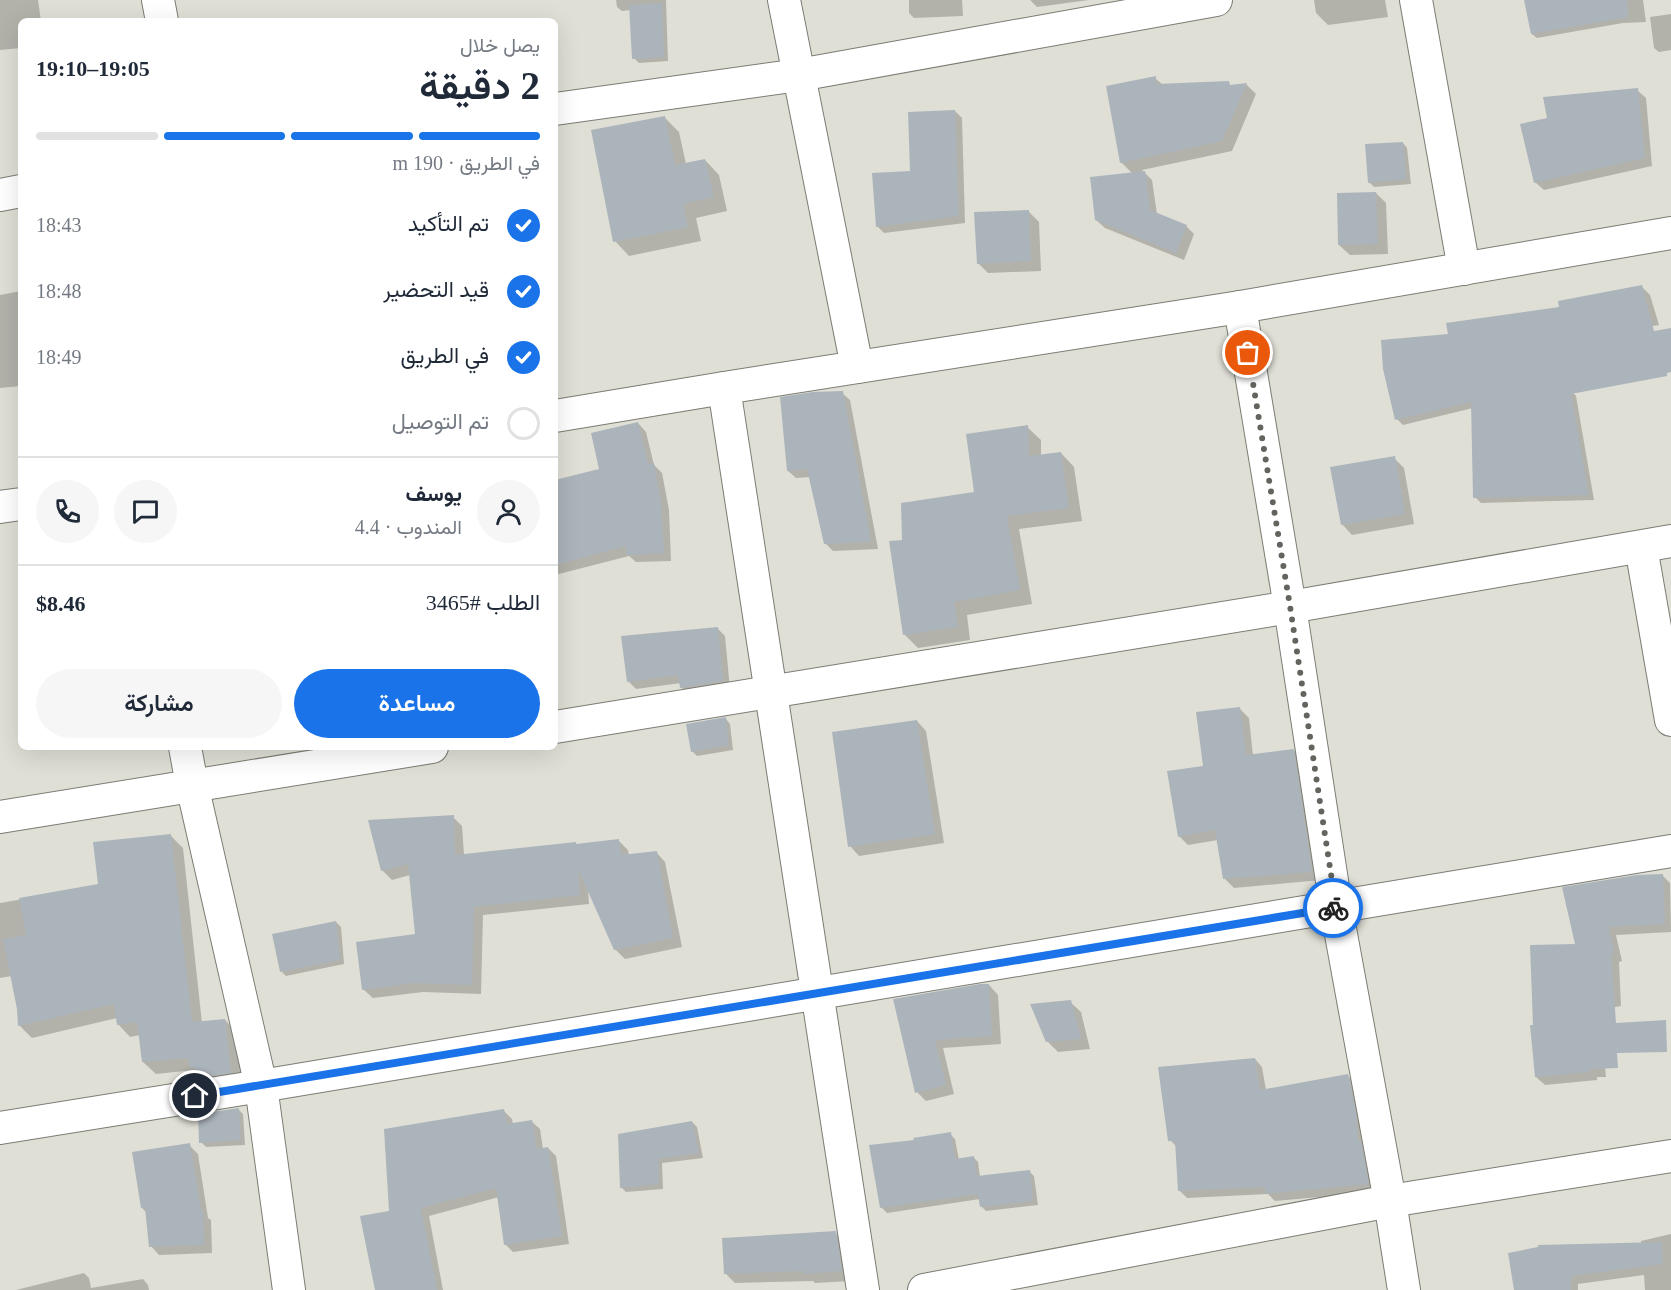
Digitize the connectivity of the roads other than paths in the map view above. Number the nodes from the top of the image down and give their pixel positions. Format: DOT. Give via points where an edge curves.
graph roads {
  1 [pos="158,0"];
  2 [pos="784,0"];
  3 [pos="1216,0"];
  4 [pos="1416,0"];
  5 [pos="161,18"];
  6 [pos="799,75"];
  7 [pos="558,109"];
  8 [pos="18,192"];
  9 [pos="0,195"];
  10 [pos="1671,233"];
  11 [pos="1464,269"];
  12 [pos="1240,307"];
  13 [pos="857,367"];
  14 [pos="724,388"];
  15 [pos="558,416"];
  16 [pos="18,504"];
  17 [pos="0,507"];
  18 [pos="1656,544"];
  19 [pos="1290,606"];
  20 [pos="771,693"];
  21 [pos="1671,720"];
  22 [pos="558,727"];
  23 [pos="186,750"];
  24 [pos="413,750"];
  25 [pos="192,785"];
  26 [pos="0,817"];
  27 [pos="1671,851"];
  28 [pos="1336,907"];
  29 [pos="818,993"];
  30 [pos="261,1086"];
  31 [pos="0,1128"];
  32 [pos="1671,1156"];
  33 [pos="1389,1201"];
  34 [pos="289,1290"];
  35 [pos="864,1290"];
  36 [pos="924,1290"];
  37 [pos="1404,1290"];
  1 -- 5 [label="street"];
  2 -- 6 [label="street"];
  3 -- 6 [label="street"];
  4 -- 11 [label="street"];
  6 -- 7 [label="street"];
  6 -- 13 [label="street"];
  8 -- 9 [label="street"];
  10 -- 11 [label="street"];
  11 -- 12 [label="street"];
  12 -- 13 [label="street"];
  12 -- 19 [label="street"];
  13 -- 14 [label="street"];
  14 -- 15 [label="street"];
  14 -- 20 [label="street"];
  16 -- 17 [label="street"];
  18 -- 19 [label="street"];
  18 -- 21 [label="street"];
  19 -- 20 [label="street"];
  19 -- 28 [label="street"];
  20 -- 22 [label="street"];
  20 -- 29 [label="street"];
  23 -- 25 [label="street"];
  24 -- 25 [label="street"];
  25 -- 26 [label="street"];
  25 -- 30 [label="street"];
  27 -- 28 [label="street"];
  28 -- 29 [label="street"];
  28 -- 33 [label="street"];
  29 -- 30 [label="street"];
  29 -- 35 [label="street"];
  30 -- 31 [label="street"];
  30 -- 34 [label="street"];
  32 -- 33 [label="street"];
  33 -- 36 [label="street"];
  33 -- 37 [label="street"];
}
